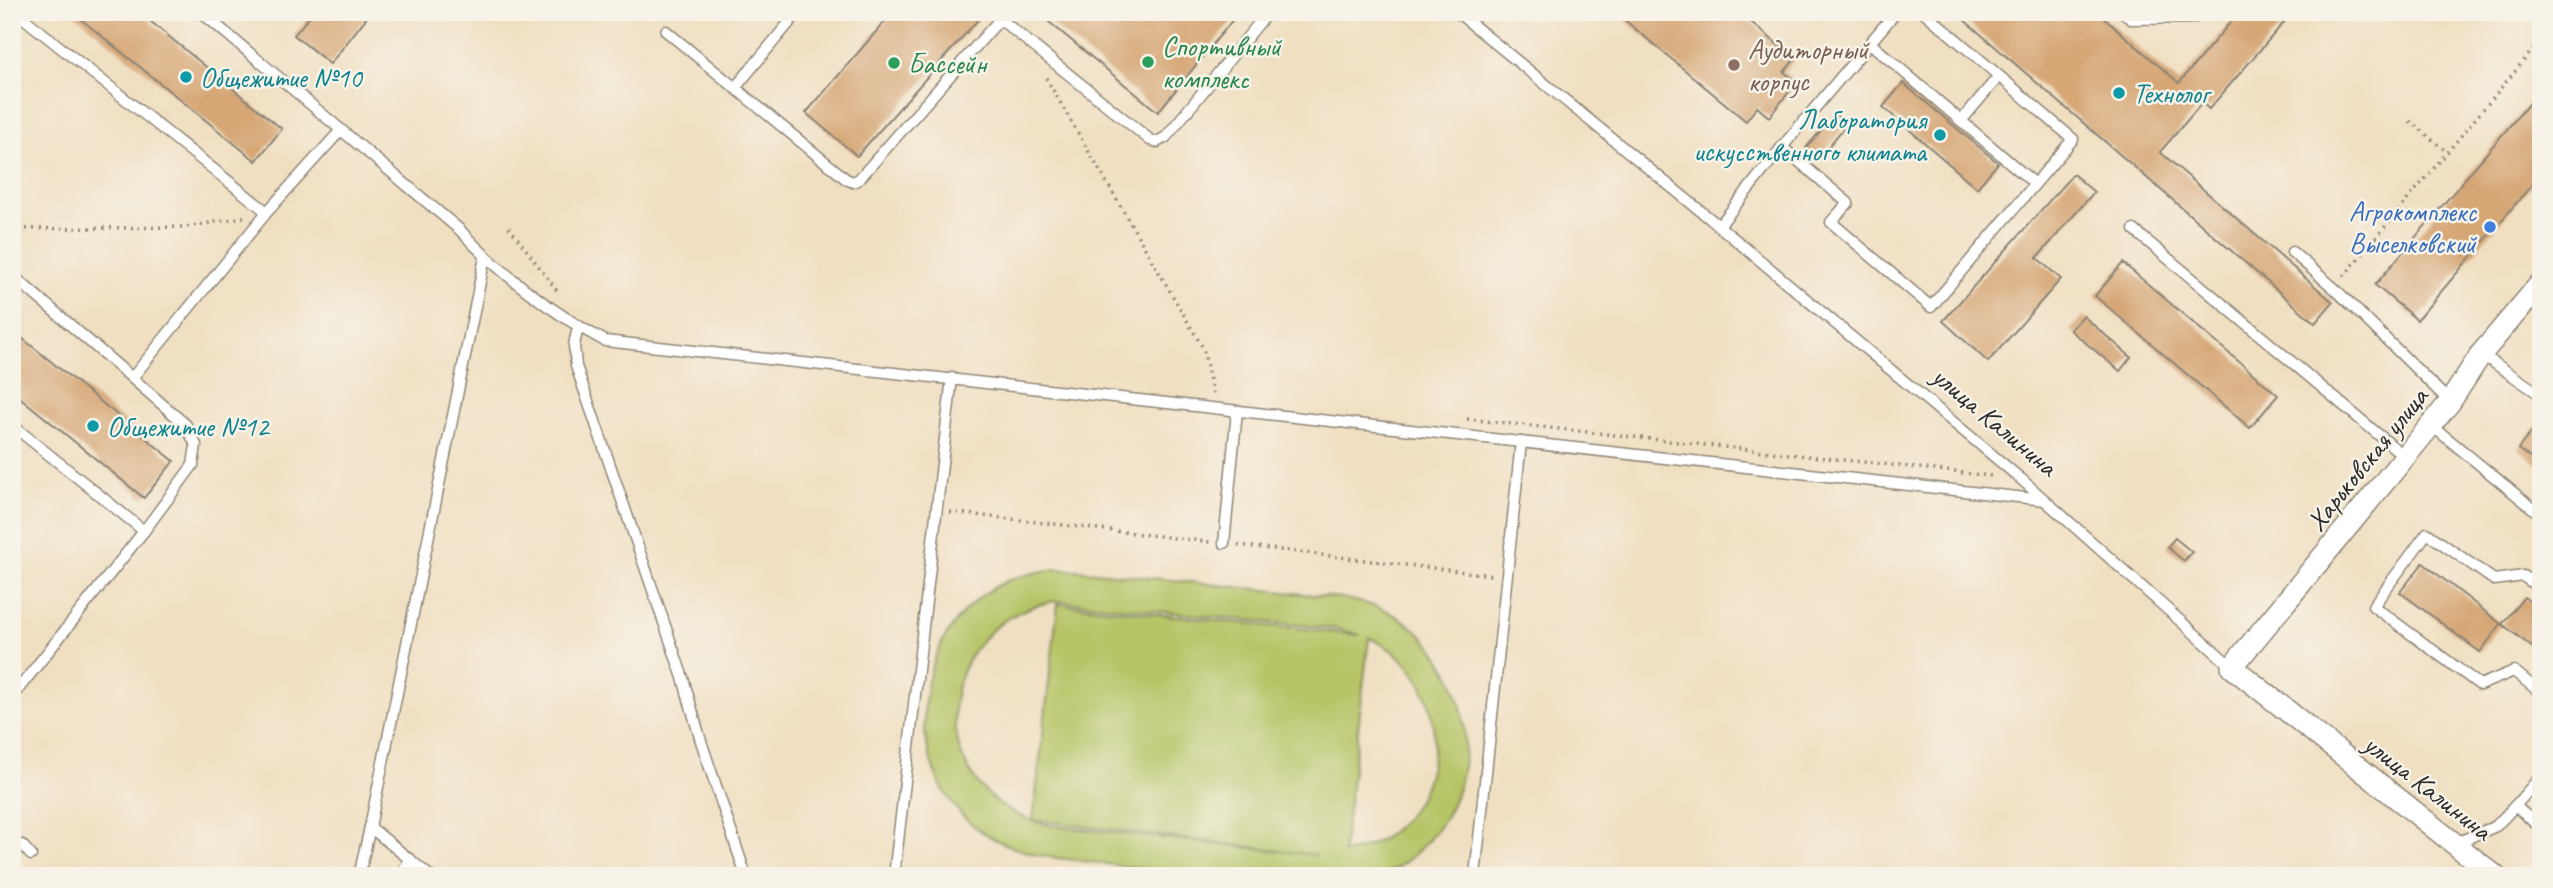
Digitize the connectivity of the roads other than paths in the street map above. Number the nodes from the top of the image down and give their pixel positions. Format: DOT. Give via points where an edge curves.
graph roads {
  1 [pos="16,12"];
  2 [pos="201,12"];
  3 [pos="798,12"];
  4 [pos="1268,12"];
  5 [pos="1458,12"];
  6 [pos="1896,12"];
  7 [pos="1924,12"];
  8 [pos="2123,12"];
  9 [pos="2197,12"];
  10 [pos="1000,16"];
  11 [pos="666,31"];
  12 [pos="1870,43"];
  13 [pos="1999,76"];
  14 [pos="735,88"];
  15 [pos="1961,121"];
  16 [pos="341,130"];
  17 [pos="1782,147"];
  18 [pos="2035,184"];
  19 [pos="267,212"];
  20 [pos="1719,226"];
  21 [pos="2134,230"];
  22 [pos="2292,252"];
  23 [pos="485,257"];
  24 [pos="12,275"];
  25 [pos="2541,283"];
  26 [pos="578,327"];
  27 [pos="2481,354"];
  28 [pos="952,377"];
  29 [pos="132,378"];
  30 [pos="2541,395"];
  31 [pos="2450,402"];
  32 [pos="1237,411"];
  33 [pos="12,425"];
  34 [pos="2431,425"];
  35 [pos="1521,442"];
  36 [pos="2404,456"];
  37 [pos="2045,500"];
  38 [pos="2541,515"];
  39 [pos="144,531"];
  40 [pos="1224,543"];
  41 [pos="2541,589"];
  42 [pos="2232,667"];
  43 [pos="14,691"];
  44 [pos="2541,692"];
  45 [pos="2541,776"];
  46 [pos="2515,806"];
  47 [pos="370,827"];
  48 [pos="2541,828"];
  49 [pos="2454,844"];
  50 [pos="22,845"];
  51 [pos="31,856"];
  52 [pos="411,860"];
  53 [pos="359,876"];
  54 [pos="398,876"];
  55 [pos="430,876"];
  56 [pos="746,876"];
  57 [pos="894,876"];
  58 [pos="1475,876"];
  59 [pos="2495,876"];
  1 -- 19 [label="lane"];
  2 -- 16 [label="lane"];
  3 -- 14 [label="lane"];
  4 -- 10 [label="lane" via="1166,138 1157,142"];
  5 -- 20 [label="lane, улица Калинина"];
  6 -- 12 [label="lane"];
  7 -- 13 [label="lane"];
  8 -- 9 [label="lane" via="2131,19 2193,18"];
  10 -- 14 [label="lane" via="853,182"];
  11 -- 14 [label="lane"];
  12 -- 15 [label="lane"];
  12 -- 17 [label="lane"];
  13 -- 15 [label="lane"];
  13 -- 18 [label="lane" via="2073,139"];
  15 -- 18 [label="lane"];
  16 -- 19 [label="lane"];
  16 -- 23 [label="lane" via="460,230"];
  17 -- 18 [label="lane" via="1847,204 1831,222 1931,307"];
  17 -- 20 [label="lane"];
  19 -- 29 [label="lane"];
  20 -- 37 [label="lane, улица Калинина"];
  21 -- 36 [label="lane"];
  22 -- 31 [label="lane"];
  23 -- 26 [label="lane"];
  23 -- 47 [label="lane"];
  24 -- 29 [label="lane"];
  25 -- 27 [label="street, Харьковская улица"];
  26 -- 28 [label="lane" via="606,341"];
  26 -- 56 [label="lane" via="573,345 576,366"];
  27 -- 30 [label="lane"];
  27 -- 31 [label="street, Харьковская улица"];
  28 -- 32 [label="lane"];
  28 -- 57 [label="lane"];
  29 -- 39 [label="lane" via="186,425 196,444 193,465"];
  31 -- 34 [label="street, Харьковская улица"];
  32 -- 35 [label="lane"];
  32 -- 40 [label="lane"];
  33 -- 39 [label="lane"];
  34 -- 36 [label="street, Харьковская улица"];
  34 -- 38 [label="lane"];
  35 -- 37 [label="lane"];
  35 -- 58 [label="lane"];
  36 -- 42 [label="street, Харьковская улица"];
  37 -- 42 [label="lane, улица Калинина"];
  39 -- 43 [label="lane"];
  41 -- 44 [label="lane" via="2523,576 2494,580 2427,533 2373,606 2480,685 2514,670"];
  42 -- 49 [label="street, улица Калинина"];
  45 -- 46 [label="lane"];
  46 -- 48 [label="lane"];
  46 -- 49 [label="lane" via="2496,826"];
  47 -- 52 [label="lane"];
  47 -- 53 [label="lane"];
  49 -- 59 [label="street, улица Калинина"];
  50 -- 51 [label="lane"];
  52 -- 54 [label="lane"];
  52 -- 55 [label="lane"];
}
